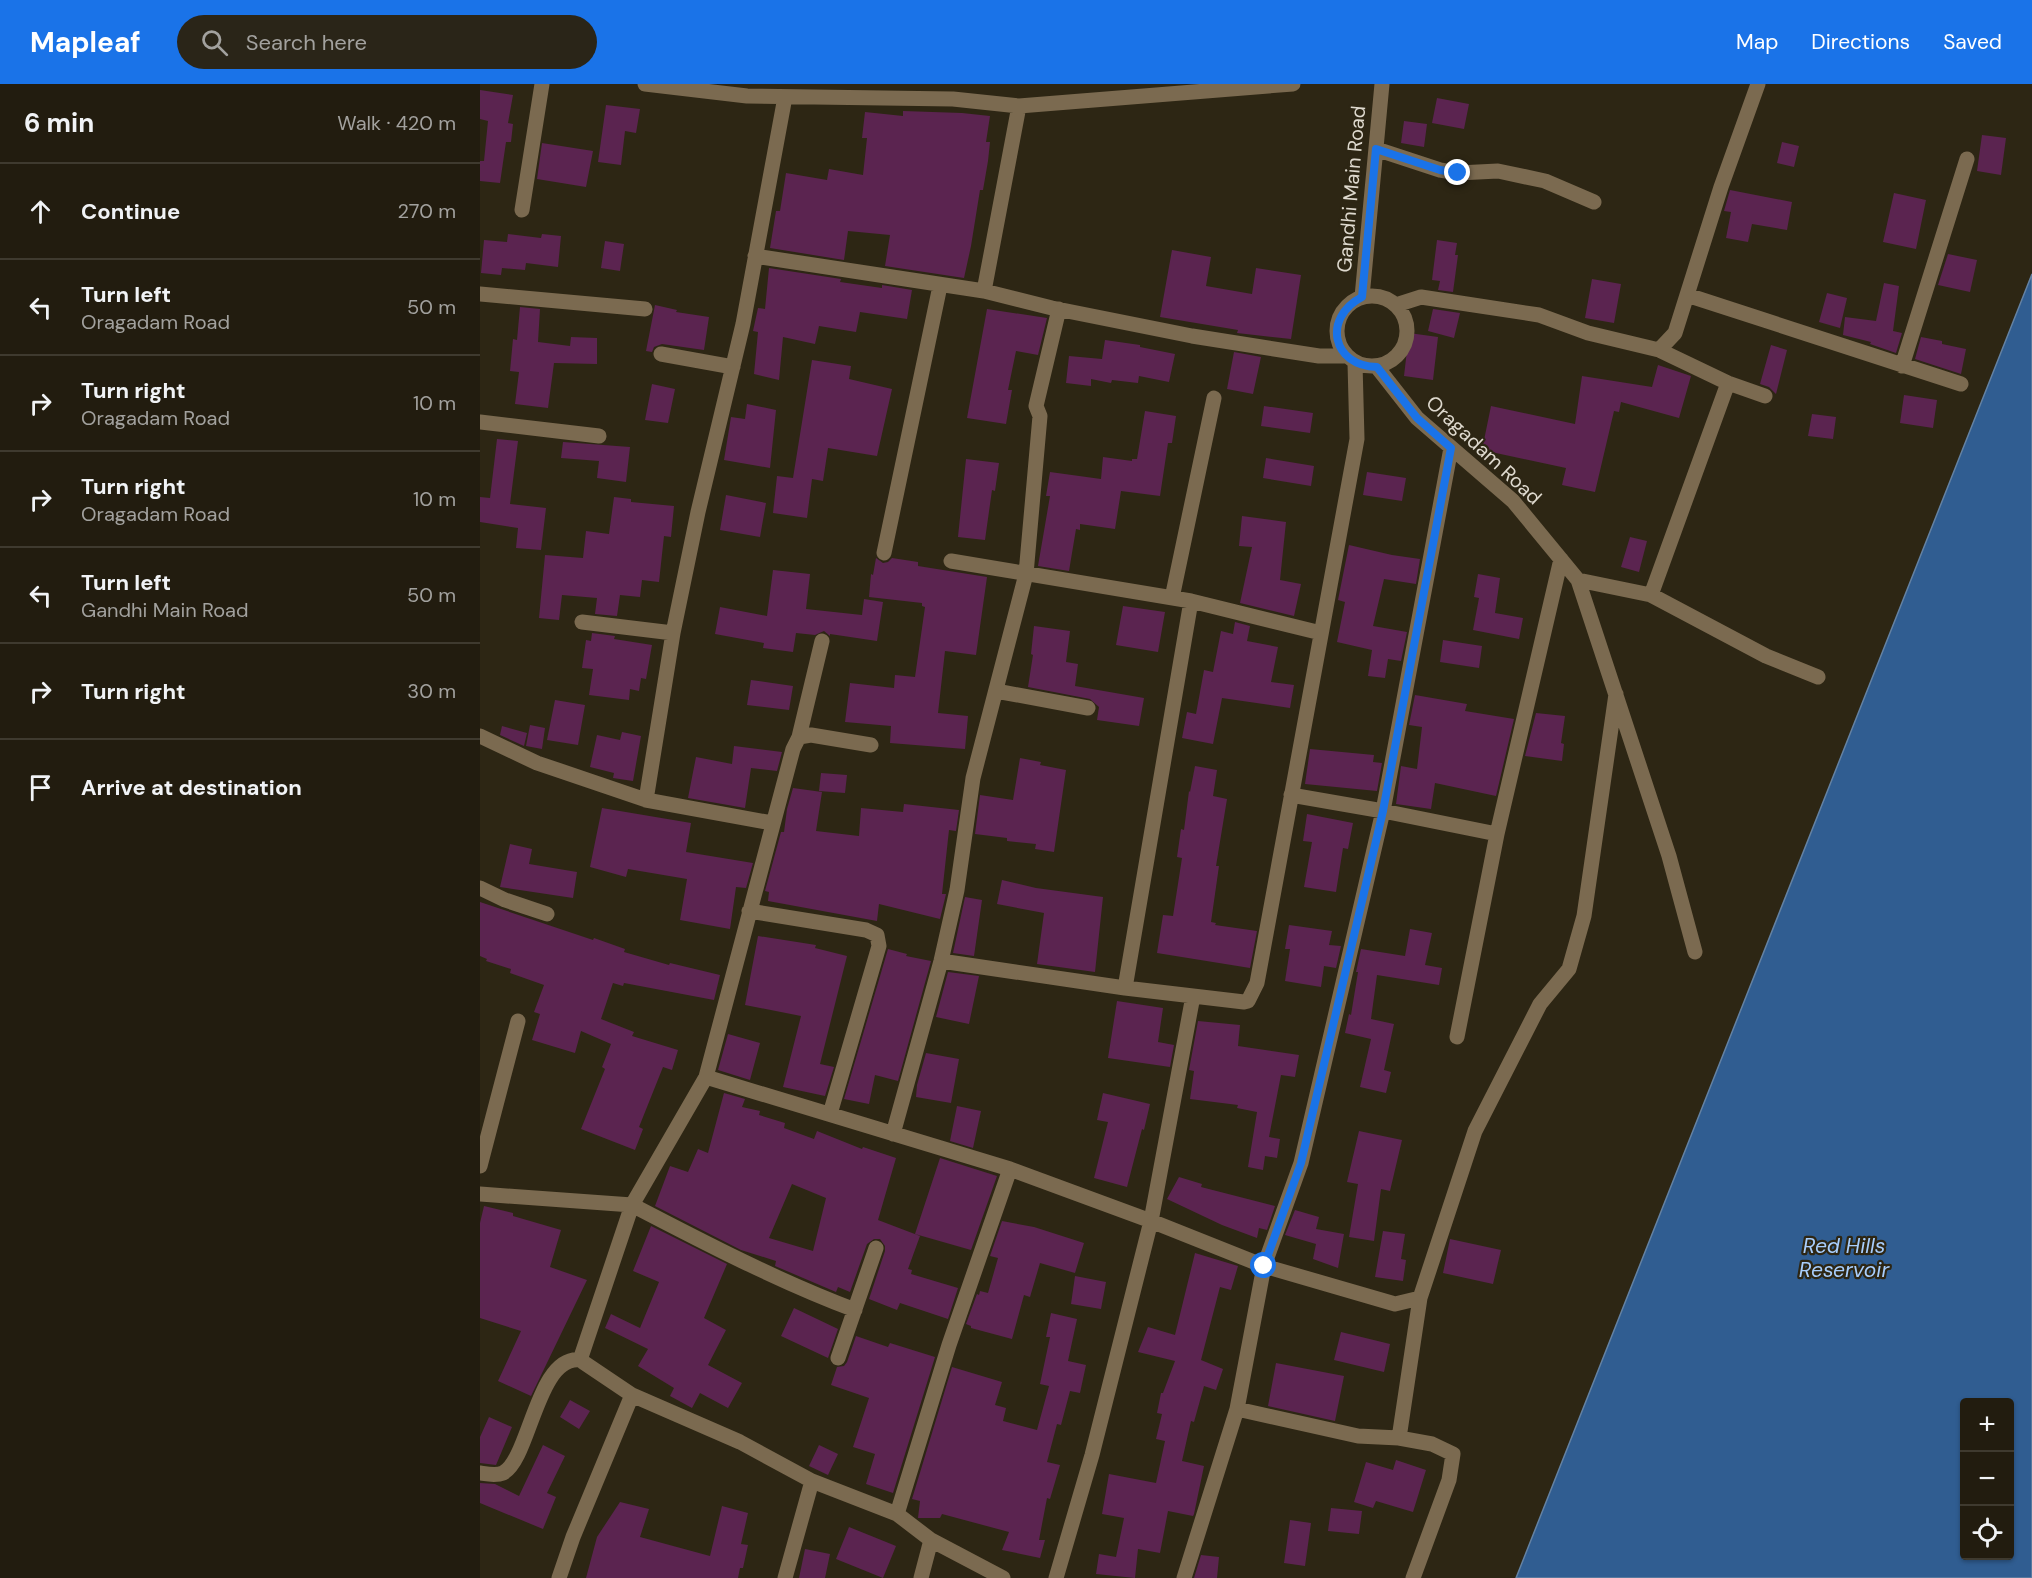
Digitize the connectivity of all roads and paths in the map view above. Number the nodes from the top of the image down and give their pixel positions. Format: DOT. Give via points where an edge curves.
graph roads {
  1 [pos="542,84"];
  2 [pos="645,84"];
  3 [pos="1293,84"];
  4 [pos="1382,84"];
  5 [pos="1758,84"];
  6 [pos="667,86"];
  7 [pos="763,90"];
  8 [pos="859,91"];
  9 [pos="785,98"];
  10 [pos="1019,106"];
  11 [pos="1376,149"];
  12 [pos="1967,159"];
  13 [pos="1594,202"];
  14 [pos="522,210"];
  15 [pos="755,256"];
  16 [pos="940,286"];
  17 [pos="984,291"];
  18 [pos="480,294"];
  19 [pos="1687,295"];
  20 [pos="1362,297"];
  21 [pos="1396,304"];
  22 [pos="645,309"];
  23 [pos="1059,309"];
  24 [pos="1659,350"];
  25 [pos="661,354"];
  26 [pos="1351,359"];
  27 [pos="1902,366"];
  28 [pos="733,367"];
  29 [pos="1377,367"];
  30 [pos="1728,383"];
  31 [pos="1960,384"];
  32 [pos="1765,396"];
  33 [pos="1214,398"];
  34 [pos="480,422"];
  35 [pos="599,436"];
  36 [pos="1451,448"];
  37 [pos="884,553"];
  38 [pos="1561,559"];
  39 [pos="951,561"];
  40 [pos="1026,574"];
  41 [pos="1578,580"];
  42 [pos="1651,595"];
  43 [pos="1172,598"];
  44 [pos="1191,601"];
  45 [pos="582,622"];
  46 [pos="673,633"];
  47 [pos="1321,633"];
  48 [pos="822,641"];
  49 [pos="1818,677"];
  50 [pos="996,692"];
  51 [pos="1616,694"];
  52 [pos="1088,708"];
  53 [pos="480,736"];
  54 [pos="799,737"];
  55 [pos="871,745"];
  56 [pos="1291,795"];
  57 [pos="646,800"];
  58 [pos="1383,811"];
  59 [pos="772,823"];
  60 [pos="1497,834"];
  61 [pos="480,888"];
  62 [pos="749,911"];
  63 [pos="547,914"];
  64 [pos="1695,952"];
  65 [pos="941,961"];
  66 [pos="1125,988"];
  67 [pos="1193,996"];
  68 [pos="518,1022"];
  69 [pos="1456,1037"];
  70 [pos="706,1077"];
  71 [pos="830,1114"];
  72 [pos="893,1134"];
  73 [pos="480,1166"];
  74 [pos="1010,1169"];
  75 [pos="480,1194"];
  76 [pos="632,1205"];
  77 [pos="1151,1221"];
  78 [pos="876,1248"];
  79 [pos="1264,1266"];
  80 [pos="1420,1298"];
  81 [pos="855,1310"];
  82 [pos="838,1358"];
  83 [pos="580,1360"];
  84 [pos="632,1395"];
  85 [pos="1237,1409"];
  86 [pos="1399,1438"];
  87 [pos="480,1473"];
  88 [pos="812,1481"];
  89 [pos="897,1514"];
  90 [pos="931,1540"];
  91 [pos="558,1578"];
  92 [pos="786,1578"];
  93 [pos="921,1578"];
  94 [pos="1003,1578"];
  95 [pos="1056,1578"];
  96 [pos="1184,1578"];
  97 [pos="1413,1578"];
  1 -- 14 [label="street"];
  2 -- 6 [label="street"];
  3 -- 10 [label="street"];
  4 -- 11 [label="street, Gandhi Main Road"];
  5 -- 19 [label="street"];
  6 -- 7 [label="street"];
  7 -- 9 [label="street"];
  8 -- 9 [label="street"];
  8 -- 10 [label="street"];
  9 -- 15 [label="street"];
  10 -- 17 [label="street"];
  11 -- 13 [label="street" via="1440,170 1498,171 1537,179"];
  11 -- 20 [label="street, Gandhi Main Road"];
  12 -- 27 [label="street"];
  15 -- 16 [label="street"];
  15 -- 28 [label="street"];
  16 -- 17 [label="street"];
  16 -- 37 [label="street"];
  17 -- 23 [label="street"];
  18 -- 22 [label="street"];
  19 -- 24 [label="street" via="1675,333"];
  19 -- 27 [label="street"];
  20 -- 21 [label="street" via="1380,297"];
  20 -- 26 [label="street" via="1347,307 1338,323 1340,346"];
  21 -- 24 [label="street" via="1421,297 1539,315 1588,333"];
  21 -- 29 [label="street" via="1403,314 1408,336 1397,356"];
  23 -- 26 [label="street" via="1204,338"];
  23 -- 40 [label="street" via="1036,406 1040,416"];
  24 -- 30 [label="street"];
  25 -- 28 [label="street"];
  26 -- 29 [label="street" via="1366,367"];
  26 -- 47 [label="street" via="1357,439"];
  27 -- 31 [label="street"];
  28 -- 46 [label="street"];
  29 -- 36 [label="street, Oragadam Road" via="1417,418"];
  30 -- 32 [label="street"];
  30 -- 42 [label="street"];
  33 -- 43 [label="street"];
  34 -- 35 [label="street"];
  36 -- 38 [label="street, Oragadam Road" via="1513,501"];
  36 -- 58 [label="street"];
  38 -- 41 [label="street, Oragadam Road"];
  38 -- 60 [label="street"];
  39 -- 40 [label="street"];
  40 -- 43 [label="street"];
  40 -- 50 [label="street"];
  41 -- 42 [label="street"];
  41 -- 51 [label="street, Oragadam Road"];
  42 -- 49 [label="street" via="1766,656"];
  43 -- 44 [label="street"];
  44 -- 47 [label="street"];
  44 -- 66 [label="street"];
  45 -- 46 [label="street"];
  46 -- 57 [label="street"];
  47 -- 56 [label="street"];
  48 -- 54 [label="street"];
  50 -- 52 [label="street"];
  50 -- 65 [label="street" via="973,778 957,890"];
  51 -- 64 [label="street, Oragadam Road" via="1669,856"];
  51 -- 80 [label="street" via="1584,916 1569,969 1540,1004 1475,1131"];
  53 -- 57 [label="street" via="537,763"];
  54 -- 55 [label="street" via="811,735"];
  54 -- 59 [label="street"];
  56 -- 58 [label="street"];
  56 -- 67 [label="street" via="1255,990 1244,1002"];
  57 -- 59 [label="street"];
  58 -- 60 [label="street"];
  58 -- 79 [label="street" via="1301,1163"];
  59 -- 62 [label="street"];
  60 -- 69 [label="street"];
  61 -- 63 [label="street"];
  62 -- 70 [label="street"];
  62 -- 71 [label="street" via="877,935 879,946"];
  65 -- 66 [label="street"];
  65 -- 72 [label="street"];
  66 -- 67 [label="street"];
  67 -- 77 [label="street"];
  68 -- 73 [label="street"];
  70 -- 71 [label="street"];
  70 -- 76 [label="street"];
  71 -- 72 [label="street"];
  72 -- 74 [label="street"];
  74 -- 77 [label="street"];
  74 -- 89 [label="street" via="949,1345"];
  75 -- 76 [label="street"];
  76 -- 81 [label="street" via="731,1256"];
  76 -- 83 [label="street"];
  77 -- 79 [label="street"];
  77 -- 95 [label="street" via="1092,1455"];
  78 -- 81 [label="street"];
  79 -- 80 [label="street" via="1395,1304"];
  79 -- 85 [label="street"];
  80 -- 86 [label="street"];
  81 -- 82 [label="street"];
  83 -- 84 [label="street"];
  83 -- 87 [label="street" via="564,1362 550,1378 508,1469 496,1475"];
  84 -- 88 [label="street" via="740,1442"];
  84 -- 91 [label="street"];
  85 -- 86 [label="street" via="1358,1437"];
  85 -- 96 [label="street"];
  86 -- 97 [label="street" via="1432,1443 1453,1454 1449,1480"];
  88 -- 89 [label="street"];
  88 -- 92 [label="street"];
  89 -- 90 [label="street"];
  90 -- 93 [label="street"];
  90 -- 94 [label="street"];
}
